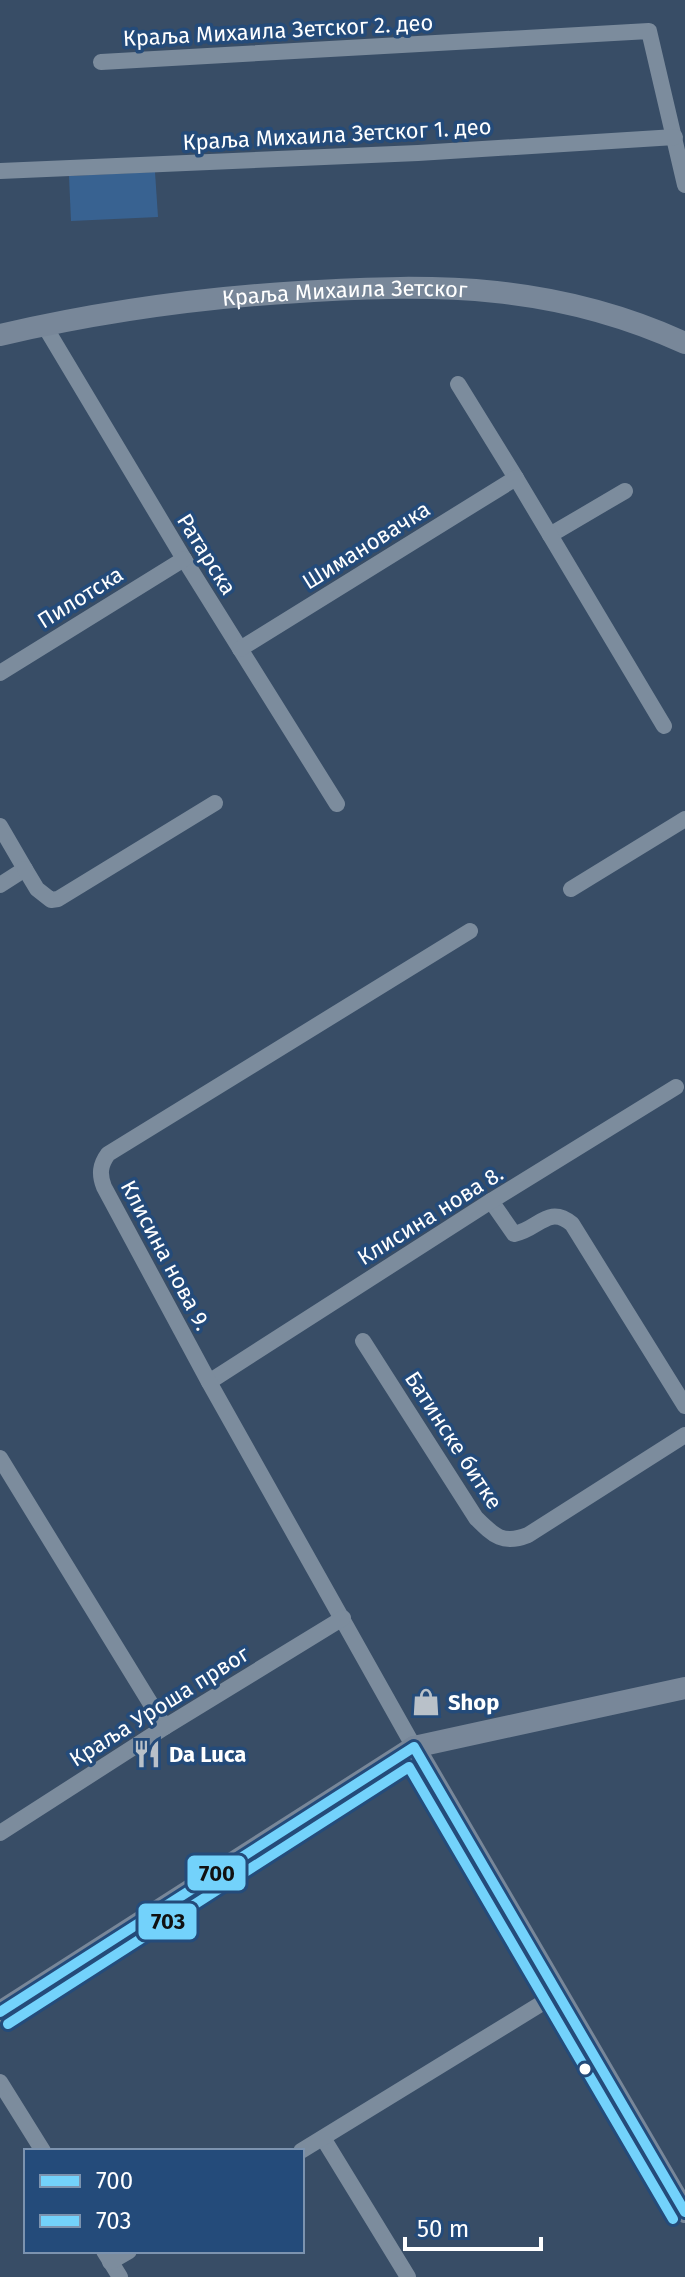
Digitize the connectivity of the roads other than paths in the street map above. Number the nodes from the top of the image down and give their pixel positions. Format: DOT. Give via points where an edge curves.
graph roads {
  1 [pos="101,62"];
  2 [pos="675,137"];
  3 [pos="0,171"];
  4 [pos="684,181"];
  5 [pos="44,325"];
  6 [pos="0,335"];
  7 [pos="685,343"];
  8 [pos="458,384"];
  9 [pos="516,478"];
  10 [pos="625,491"];
  11 [pos="550,535"];
  12 [pos="184,559"];
  13 [pos="240,649"];
  14 [pos="0,673"];
  15 [pos="664,726"];
  16 [pos="215,803"];
  17 [pos="337,804"];
  18 [pos="685,819"];
  19 [pos="0,826"];
  20 [pos="25,869"];
  21 [pos="0,885"];
  22 [pos="571,889"];
  23 [pos="470,931"];
  24 [pos="676,1087"];
  25 [pos="491,1201"];
  26 [pos="363,1341"];
  27 [pos="209,1382"];
  28 [pos="685,1406"];
  29 [pos="685,1435"];
  30 [pos="0,1458"];
  31 [pos="343,1618"];
  32 [pos="685,1688"];
  33 [pos="165,1727"];
  34 [pos="414,1747"];
  35 [pos="0,1833"];
  36 [pos="557,1994"];
  37 [pos="0,2012"];
  38 [pos="0,2082"];
  39 [pos="323,2138"];
  40 [pos="42,2149"];
  41 [pos="304,2149"];
  42 [pos="685,2212"];
  43 [pos="107,2256"];
  44 [pos="120,2277"];
  45 [pos="408,2277"];
  1 -- 2 [label="street, Краља Михаила Зетског 2. део" via="649,31"];
  2 -- 3 [label="street, Краља Михаила Зетског 1. део"];
  2 -- 4 [label="street"];
  5 -- 6 [label="street, Краља Михаила Зетског"];
  5 -- 7 [label="street, Краља Михаила Зетског" via="231,296 443,288 567,302"];
  5 -- 12 [label="street, Ратарска"];
  8 -- 9 [label="street"];
  9 -- 11 [label="street"];
  9 -- 13 [label="street, Шимановачка"];
  10 -- 11 [label="street"];
  11 -- 15 [label="street"];
  12 -- 13 [label="street, Ратарска"];
  12 -- 14 [label="street, Пилотска"];
  13 -- 17 [label="street, Ратарска"];
  16 -- 20 [label="street" via="58,899 44,896"];
  18 -- 22 [label="street"];
  19 -- 20 [label="street"];
  20 -- 21 [label="street"];
  23 -- 27 [label="street, Клисина нова 9." via="103,1161 104,1187"];
  24 -- 25 [label="street, Клисина нова 8."];
  25 -- 27 [label="street, Клисина нова 8."];
  25 -- 28 [label="street" via="514,1234 555,1215 572,1224"];
  26 -- 29 [label="street, Батинске битке" via="476,1518 503,1539 528,1535"];
  27 -- 31 [label="street, Клисина нова 9."];
  30 -- 33 [label="street"];
  31 -- 33 [label="street, Краља Уроша првог"];
  31 -- 34 [label="street, Клисина нова 9."];
  32 -- 34 [label="street"];
  33 -- 35 [label="street, Краља Уроша првог"];
  34 -- 36 [label="street"];
  34 -- 37 [label="street"];
  36 -- 39 [label="street"];
  36 -- 42 [label="street"];
  38 -- 40 [label="street"];
  39 -- 41 [label="street"];
  39 -- 45 [label="street"];
  43 -- 44 [label="street"];
}
